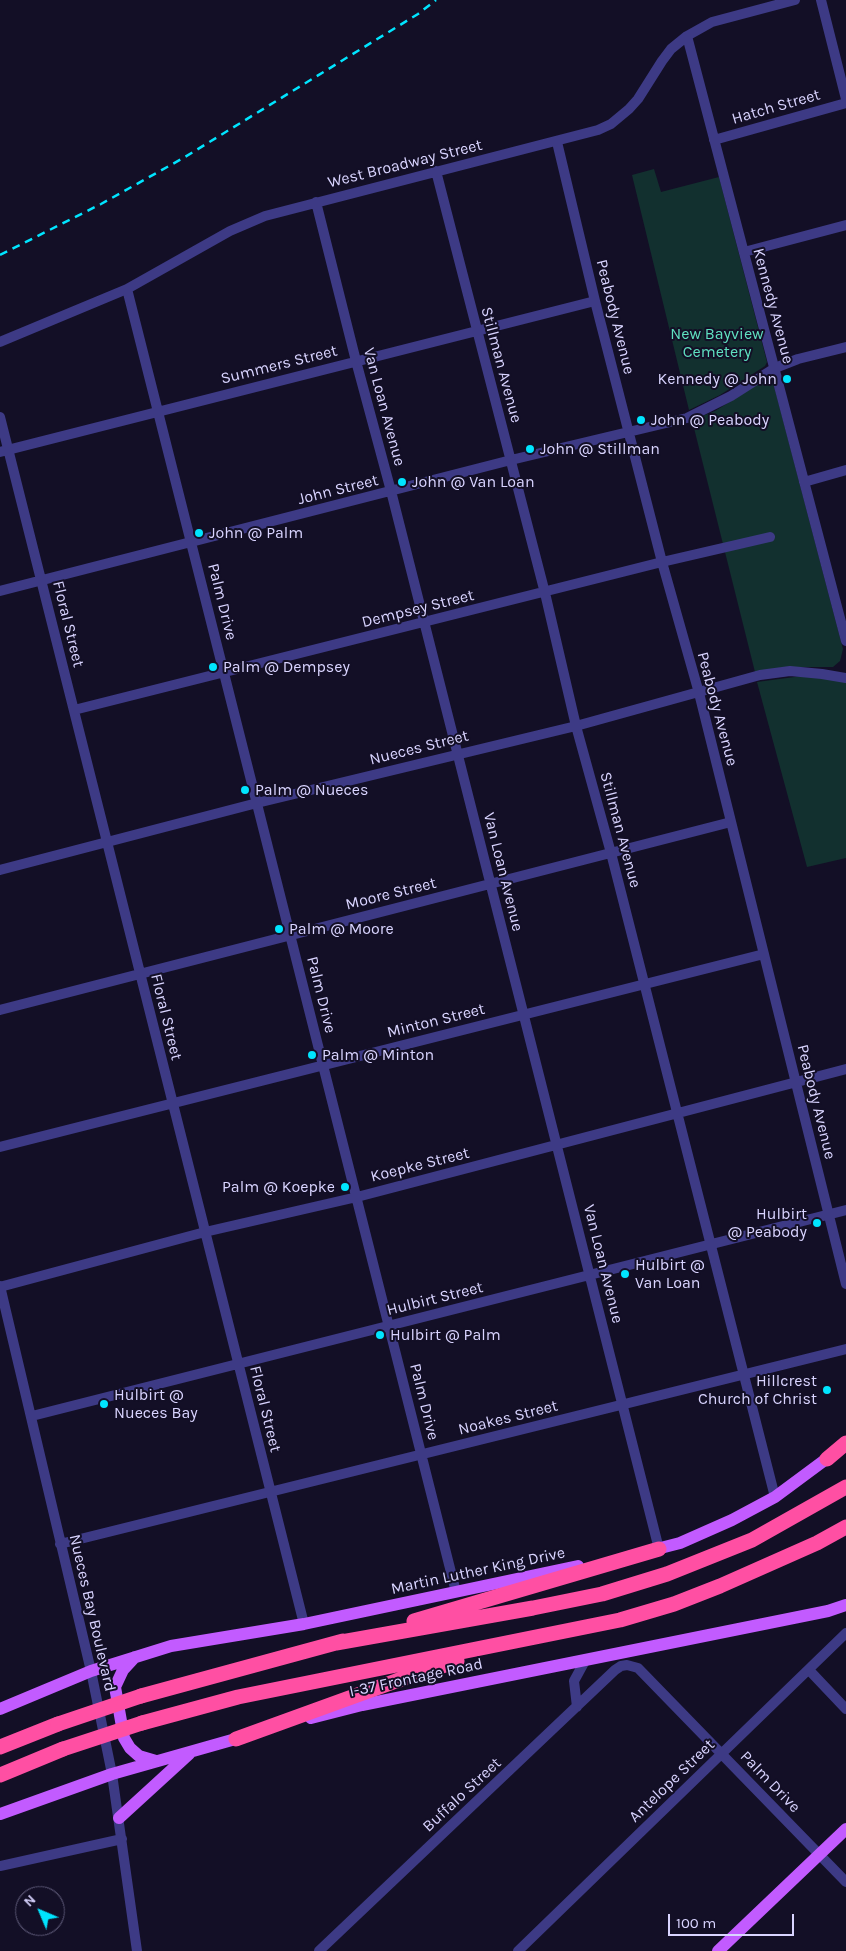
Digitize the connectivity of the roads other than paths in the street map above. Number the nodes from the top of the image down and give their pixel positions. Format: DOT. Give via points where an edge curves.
graph roads {
  1 [pos="795,0"];
  2 [pos="820,0"];
  3 [pos="687,36"];
  4 [pos="846,99"];
  5 [pos="846,103"];
  6 [pos="714,140"];
  7 [pos="557,142"];
  8 [pos="436,172"];
  9 [pos="316,202"];
  10 [pos="846,224"];
  11 [pos="744,252"];
  12 [pos="127,289"];
  13 [pos="595,301"];
  14 [pos="476,330"];
  15 [pos="0,342"];
  16 [pos="846,346"];
  17 [pos="356,361"];
  18 [pos="775,368"];
  19 [pos="158,412"];
  20 [pos="0,417"];
  21 [pos="629,432"];
  22 [pos="4,450"];
  23 [pos="511,460"];
  24 [pos="846,470"];
  25 [pos="804,482"];
  26 [pos="391,492"];
  27 [pos="770,537"];
  28 [pos="191,542"];
  29 [pos="662,562"];
  30 [pos="41,580"];
  31 [pos="0,591"];
  32 [pos="545,593"];
  33 [pos="424,623"];
  34 [pos="846,641"];
  35 [pos="224,673"];
  36 [pos="846,678"];
  37 [pos="699,693"];
  38 [pos="74,710"];
  39 [pos="576,726"];
  40 [pos="458,754"];
  41 [pos="257,803"];
  42 [pos="731,822"];
  43 [pos="107,842"];
  44 [pos="611,853"];
  45 [pos="0,870"];
  46 [pos="491,884"];
  47 [pos="290,936"];
  48 [pos="764,954"];
  49 [pos="140,974"];
  50 [pos="644,984"];
  51 [pos="0,1010"];
  52 [pos="524,1014"];
  53 [pos="323,1065"];
  54 [pos="846,1069"];
  55 [pos="796,1082"];
  56 [pos="173,1103"];
  57 [pos="678,1114"];
  58 [pos="557,1145"];
  59 [pos="0,1147"];
  60 [pos="357,1197"];
  61 [pos="846,1210"];
  62 [pos="829,1214"];
  63 [pos="205,1232"];
  64 [pos="711,1244"];
  65 [pos="590,1275"];
  66 [pos="846,1284"];
  67 [pos="0,1286"];
  68 [pos="389,1326"];
  69 [pos="846,1349"];
  70 [pos="238,1364"];
  71 [pos="744,1374"];
  72 [pos="623,1405"];
  73 [pos="32,1416"];
  74 [pos="846,1443"];
  75 [pos="422,1455"];
  76 [pos="826,1459"];
  77 [pos="846,1487"];
  78 [pos="270,1492"];
  79 [pos="775,1497"];
  80 [pos="846,1527"];
  81 [pos="60,1544"];
  82 [pos="659,1549"];
  83 [pos="456,1592"];
  84 [pos="846,1605"];
  85 [pos="304,1624"];
  86 [pos="577,1629"];
  87 [pos="846,1633"];
  88 [pos="336,1644"];
  89 [pos="135,1657"];
  90 [pos="586,1659"];
  91 [pos="627,1665"];
  92 [pos="549,1666"];
  93 [pos="91,1670"];
  94 [pos="809,1670"];
  95 [pos="574,1681"];
  96 [pos="577,1707"];
  97 [pos="0,1708"];
  98 [pos="846,1709"];
  99 [pos="236,1739"];
  100 [pos="0,1747"];
  101 [pos="192,1751"];
  102 [pos="722,1754"];
  103 [pos="157,1762"];
  104 [pos="112,1774"];
  105 [pos="0,1775"];
  106 [pos="0,1814"];
  107 [pos="119,1818"];
  108 [pos="846,1829"];
  109 [pos="122,1839"];
  110 [pos="819,1854"];
  111 [pos="0,1866"];
  112 [pos="846,1882"];
  113 [pos="137,1951"];
  114 [pos="319,1951"];
  115 [pos="518,1951"];
  116 [pos="718,1951"];
  1 -- 3 [label="street, West Broadway Street" via="712,22"];
  2 -- 4 [label="street"];
  3 -- 6 [label="street, Kennedy Avenue"];
  3 -- 7 [label="street, West Broadway Street" via="662,60 638,99 611,124"];
  5 -- 6 [label="street, Hatch Street"];
  6 -- 11 [label="street, Kennedy Avenue"];
  7 -- 8 [label="street, West Broadway Street"];
  7 -- 13 [label="street, Peabody Avenue"];
  8 -- 9 [label="street, West Broadway Street"];
  8 -- 14 [label="street, Stillman Avenue"];
  9 -- 12 [label="street, West Broadway Street" via="265,216 230,232"];
  9 -- 17 [label="street, Van Loan Avenue"];
  10 -- 11 [label="street"];
  11 -- 18 [label="street, Kennedy Avenue"];
  12 -- 15 [label="street, West Broadway Street"];
  12 -- 19 [label="street, Palm Drive"];
  13 -- 14 [label="street, Summers Street"];
  13 -- 21 [label="street, Peabody Avenue"];
  14 -- 17 [label="street, Summers Street"];
  14 -- 23 [label="street, Stillman Avenue"];
  16 -- 18 [label="street, John Street"];
  17 -- 19 [label="street, Summers Street"];
  17 -- 26 [label="street, Van Loan Avenue"];
  18 -- 21 [label="street, John Street" via="731,396 687,418"];
  18 -- 25 [label="street, Kennedy Avenue"];
  19 -- 22 [label="street, Summers Street"];
  19 -- 28 [label="street, Palm Drive"];
  20 -- 22 [label="street, Floral Street"];
  21 -- 23 [label="street, John Street"];
  21 -- 29 [label="street, Peabody Avenue"];
  22 -- 30 [label="street, Floral Street"];
  23 -- 26 [label="street, John Street"];
  23 -- 32 [label="street, Stillman Avenue"];
  24 -- 25 [label="street"];
  25 -- 34 [label="street, Kennedy Avenue"];
  26 -- 28 [label="street, John Street"];
  26 -- 33 [label="street, Van Loan Avenue"];
  27 -- 29 [label="street, Dempsey Street"];
  28 -- 30 [label="street, John Street"];
  28 -- 35 [label="street, Palm Drive"];
  29 -- 32 [label="street, Dempsey Street"];
  29 -- 37 [label="street, Peabody Avenue"];
  30 -- 31 [label="street, John Street"];
  30 -- 38 [label="street, Floral Street"];
  32 -- 33 [label="street, Dempsey Street"];
  32 -- 39 [label="street, Stillman Avenue"];
  33 -- 35 [label="street, Dempsey Street"];
  33 -- 40 [label="street, Van Loan Avenue"];
  35 -- 38 [label="street, Dempsey Street"];
  35 -- 41 [label="street, Palm Drive"];
  36 -- 37 [label="street, Nueces Street" via="790,671 760,675"];
  37 -- 39 [label="street, Nueces Street"];
  37 -- 42 [label="street, Peabody Avenue"];
  38 -- 43 [label="street, Floral Street"];
  39 -- 40 [label="street, Nueces Street"];
  39 -- 44 [label="street, Stillman Avenue"];
  40 -- 41 [label="street, Nueces Street"];
  40 -- 46 [label="street, Van Loan Avenue"];
  41 -- 43 [label="street, Nueces Street"];
  41 -- 47 [label="street, Palm Drive"];
  42 -- 44 [label="street, Moore Street"];
  42 -- 48 [label="street, Peabody Avenue"];
  43 -- 45 [label="street, Nueces Street"];
  43 -- 49 [label="street, Floral Street"];
  44 -- 46 [label="street, Moore Street"];
  44 -- 50 [label="street, Stillman Avenue"];
  46 -- 47 [label="street, Moore Street"];
  46 -- 52 [label="street, Van Loan Avenue"];
  47 -- 49 [label="street, Moore Street"];
  47 -- 53 [label="street, Palm Drive"];
  48 -- 50 [label="street, Minton Street"];
  48 -- 55 [label="street, Peabody Avenue"];
  49 -- 51 [label="street, Moore Street"];
  49 -- 56 [label="street, Floral Street"];
  50 -- 52 [label="street, Minton Street"];
  50 -- 57 [label="street, Stillman Avenue"];
  52 -- 53 [label="street, Minton Street"];
  52 -- 58 [label="street, Van Loan Avenue"];
  53 -- 56 [label="street, Minton Street"];
  53 -- 60 [label="street, Palm Drive"];
  54 -- 55 [label="street, Koepke Street"];
  55 -- 57 [label="street, Koepke Street"];
  55 -- 62 [label="street, Peabody Avenue"];
  56 -- 59 [label="street, Minton Street"];
  56 -- 63 [label="street, Floral Street"];
  57 -- 58 [label="street, Koepke Street"];
  57 -- 64 [label="street, Stillman Avenue"];
  58 -- 60 [label="street, Koepke Street"];
  58 -- 65 [label="street, Van Loan Avenue"];
  60 -- 63 [label="street, Koepke Street"];
  60 -- 68 [label="street, Palm Drive"];
  61 -- 62 [label="street, Hulbirt Street"];
  62 -- 64 [label="street, Hulbirt Street"];
  62 -- 66 [label="street, Peabody Avenue"];
  63 -- 67 [label="street, Koepke Street"];
  63 -- 70 [label="street, Floral Street"];
  64 -- 65 [label="street, Hulbirt Street"];
  64 -- 71 [label="street, Stillman Avenue"];
  65 -- 68 [label="street, Hulbirt Street"];
  65 -- 72 [label="street, Van Loan Avenue"];
  67 -- 73 [label="street, Nueces Bay Boulevard"];
  68 -- 70 [label="street, Hulbirt Street"];
  68 -- 75 [label="street, Palm Drive"];
  69 -- 71 [label="street, Noakes Street"];
  70 -- 73 [label="street, Hulbirt Street"];
  70 -- 78 [label="street, Floral Street"];
  71 -- 72 [label="street, Noakes Street"];
  71 -- 79 [label="street, Stillman Avenue"];
  72 -- 75 [label="street, Noakes Street"];
  72 -- 82 [label="street, Van Loan Avenue"];
  73 -- 81 [label="street, Nueces Bay Boulevard"];
  74 -- 76 [label="highway"];
  75 -- 78 [label="street, Noakes Street"];
  75 -- 83 [label="street, Palm Drive"];
  76 -- 79 [label="main road, Martin Luther King Drive"];
  77 -- 88 [label="highway" via="752,1540 657,1577 602,1594"];
  78 -- 81 [label="street, Noakes Street"];
  78 -- 85 [label="street, Floral Street"];
  79 -- 82 [label="main road, Martin Luther King Drive" via="698,1536"];
  80 -- 86 [label="highway" via="674,1604"];
  81 -- 93 [label="street, Nueces Bay Boulevard"];
  82 -- 83 [label="main road, Martin Luther King Drive"];
  82 -- 88 [label="highway"];
  83 -- 85 [label="main road, Martin Luther King Drive"];
  84 -- 90 [label="main road, I-37 Frontage Road"];
  85 -- 89 [label="main road, Martin Luther King Drive" via="171,1646"];
  86 -- 99 [label="highway" via="446,1664"];
  86 -- 105 [label="highway, bridge" via="238,1697 142,1723 63,1749"];
  87 -- 94 [label="street, Antelope Street"];
  88 -- 100 [label="highway, bridge" via="141,1696"];
  89 -- 93 [label="main road, Martin Luther King Drive"];
  89 -- 103 [label="main road" via="123,1670 115,1687 124,1738 139,1756"];
  90 -- 92 [label="main road, I-37 Frontage Road"];
  90 -- 95 [label="street"];
  91 -- 96 [label="street, Buffalo Street" via="615,1670"];
  91 -- 102 [label="street, Palm Drive" via="638,1668"];
  92 -- 95 [label="street" via="562,1670"];
  92 -- 99 [label="main road, I-37 Frontage Road" via="362,1705"];
  93 -- 97 [label="main road"];
  93 -- 104 [label="street, Nueces Bay Boulevard"];
  94 -- 98 [label="street"];
  94 -- 102 [label="street, Antelope Street"];
  95 -- 96 [label="street"];
  96 -- 114 [label="street, Buffalo Street"];
  99 -- 101 [label="main road, I-37 Frontage Road"];
  101 -- 103 [label="main road, I-37 Frontage Road"];
  101 -- 107 [label="main road"];
  102 -- 110 [label="street, Palm Drive"];
  102 -- 115 [label="street, Antelope Street"];
  103 -- 104 [label="main road, I-37 Frontage Road"];
  104 -- 106 [label="main road, I-37 Frontage Road"];
  104 -- 107 [label="street, Nueces Bay Boulevard"];
  107 -- 109 [label="street, Nueces Bay Boulevard"];
  108 -- 110 [label="main road"];
  109 -- 111 [label="street"];
  109 -- 113 [label="street, Nueces Bay Boulevard"];
  110 -- 112 [label="street, Palm Drive"];
  110 -- 116 [label="main road"];
}
